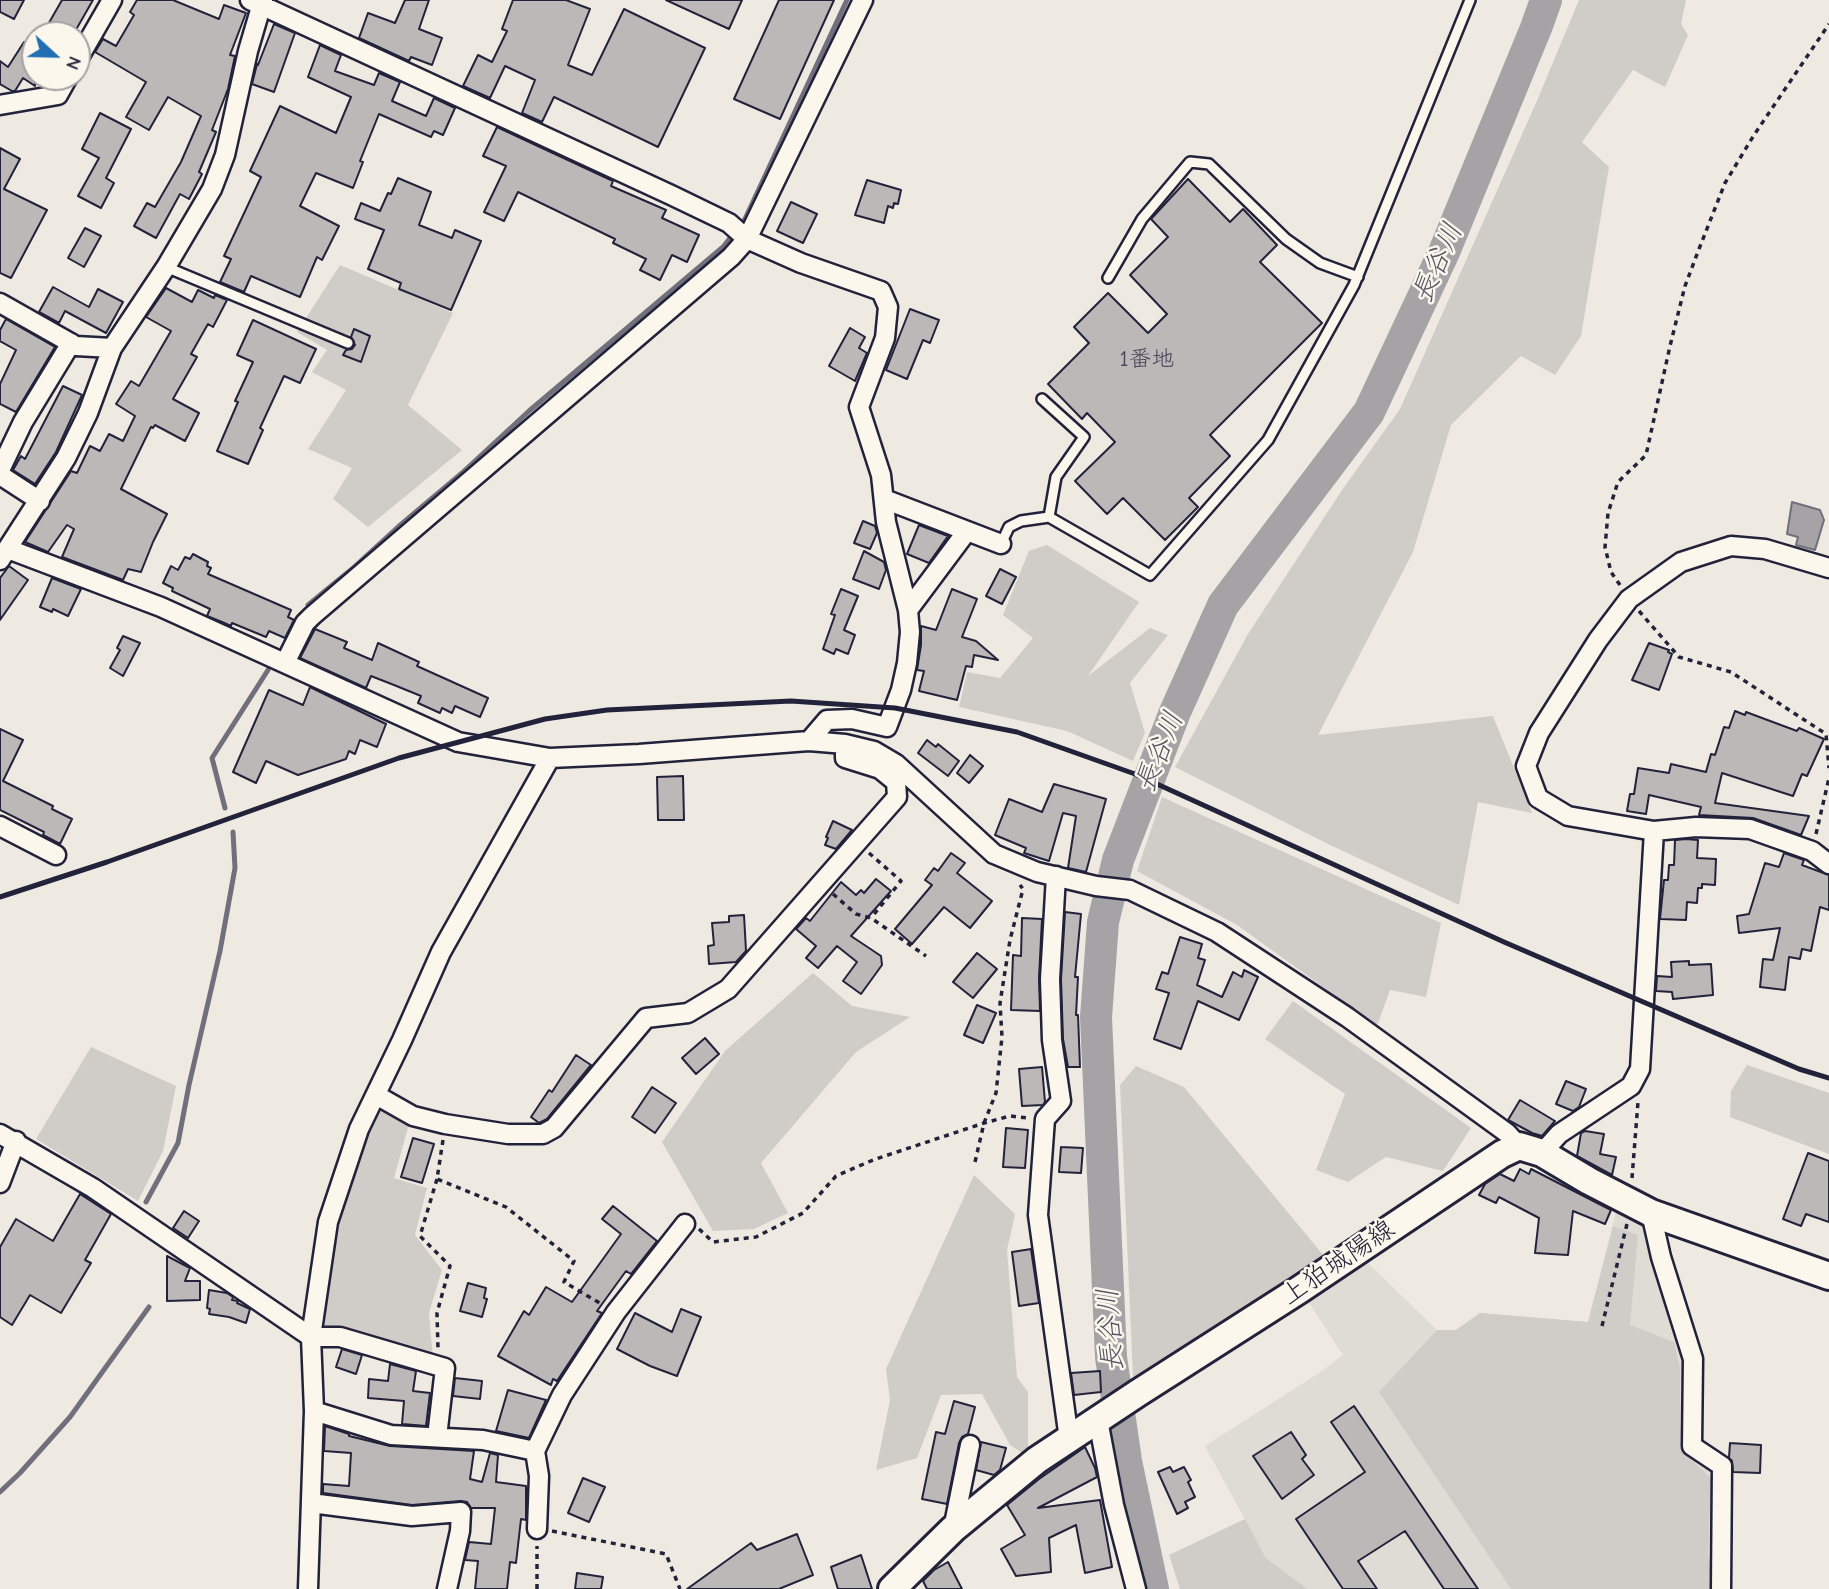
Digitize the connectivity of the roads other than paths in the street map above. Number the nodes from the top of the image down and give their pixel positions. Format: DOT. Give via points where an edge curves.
graph roads {
  1 [pos="112,0"];
  2 [pos="863,0"];
  3 [pos="1470,0"];
  4 [pos="258,2"];
  5 [pos="91,37"];
  6 [pos="60,91"];
  7 [pos="0,105"];
  8 [pos="747,239"];
  9 [pos="166,267"];
  10 [pos="1358,277"];
  11 [pos="1108,278"];
  12 [pos="0,303"];
  13 [pos="71,343"];
  14 [pos="348,343"];
  15 [pos="112,348"];
  16 [pos="1042,399"];
  17 [pos="0,473"];
  18 [pos="884,499"];
  19 [pos="40,501"];
  20 [pos="1049,517"];
  21 [pos="967,531"];
  22 [pos="1001,544"];
  23 [pos="4,555"];
  24 [pos="1829,568"];
  25 [pos="908,610"];
  26 [pos="285,663"];
  27 [pos="808,741"];
  28 [pos="845,744"];
  29 [pos="550,758"];
  30 [pos="0,826"];
  31 [pos="1654,831"];
  32 [pos="56,855"];
  33 [pos="1829,864"];
  34 [pos="1056,876"];
  35 [pos="376,1096"];
  36 [pos="8,1137"];
  37 [pos="1531,1150"];
  38 [pos="0,1183"];
  39 [pos="1641,1207"];
  40 [pos="690,1225"];
  41 [pos="1829,1276"];
  42 [pos="311,1337"];
  43 [pos="314,1411"];
  44 [pos="1103,1416"];
  45 [pos="437,1437"];
  46 [pos="1069,1439"];
  47 [pos="970,1445"];
  48 [pos="535,1451"];
  49 [pos="311,1503"];
  50 [pos="537,1528"];
  51 [pos="953,1529"];
  52 [pos="905,1584"];
  53 [pos="308,1589"];
  54 [pos="447,1589"];
  55 [pos="1136,1589"];
  56 [pos="1721,1589"];
  1 -- 5 [label="street"];
  2 -- 8 [label="street"];
  3 -- 10 [label="lane"];
  4 -- 8 [label="street" via="729,223"];
  4 -- 9 [label="street" via="225,155 212,189"];
  6 -- 7 [label="street"];
  8 -- 18 [label="street" via="881,291 888,307 885,338 859,407"];
  8 -- 26 [label="street" via="312,616"];
  9 -- 14 [label="lane"];
  9 -- 15 [label="street"];
  10 -- 11 [label="lane" via="1320,263 1286,239 1209,164 1189,162 1142,219"];
  10 -- 20 [label="lane" via="1268,440 1150,575"];
  12 -- 13 [label="street"];
  13 -- 15 [label="street"];
  13 -- 17 [label="street" via="23,422"];
  15 -- 19 [label="street" via="88,413"];
  16 -- 20 [label="lane" via="1084,437 1056,477"];
  17 -- 19 [label="street"];
  18 -- 21 [label="street"];
  18 -- 25 [label="street"];
  19 -- 23 [label="street"];
  20 -- 22 [label="lane" via="1009,527"];
  21 -- 22 [label="street"];
  21 -- 25 [label="street"];
  23 -- 26 [label="street" via="161,607"];
  24 -- 31 [label="street" via="1765,549 1731,546 1681,562 1629,599 1598,640 1539,733 1527,766 1538,798 1568,816"];
  25 -- 27 [label="street" via="907,663 887,727 852,719 827,720"];
  26 -- 29 [label="street" via="458,742"];
  27 -- 28 [label="street"];
  27 -- 29 [label="street"];
  28 -- 34 [label="street" via="874,751 896,764 994,854"];
  28 -- 35 [label="street" via="845,758 880,769 897,782 897,797 728,989 688,1013 646,1018 566,1115 543,1135 445,1124 413,1116"];
  29 -- 35 [label="street" via="442,952"];
  30 -- 32 [label="street"];
  31 -- 33 [label="street" via="1750,829 1812,852"];
  31 -- 37 [label="street" via="1640,1069 1631,1086"];
  34 -- 37 [label="street" via="1130,890 1217,932 1347,1017"];
  34 -- 46 [label="street" via="1050,979 1061,1101 1045,1119 1038,1215"];
  35 -- 42 [label="street" via="359,1129 328,1222"];
  36 -- 38 [label="street"];
  36 -- 42 [label="street" via="93,1188"];
  37 -- 39 [label="main road"];
  37 -- 44 [label="main road, 上狛城陽線" via="1502,1153"];
  39 -- 41 [label="main road"];
  39 -- 56 [label="street" via="1693,1359 1692,1446 1722,1466"];
  40 -- 48 [label="street" via="616,1312 562,1395"];
  42 -- 43 [label="street"];
  42 -- 45 [label="street" via="340,1337 445,1368"];
  43 -- 45 [label="street" via="391,1435"];
  43 -- 49 [label="street"];
  44 -- 46 [label="main road, 上狛城陽線"];
  44 -- 55 [label="street" via="1114,1505"];
  45 -- 48 [label="street" via="483,1440"];
  46 -- 51 [label="main road, 上狛城陽線"];
  47 -- 51 [label="street"];
  48 -- 50 [label="street"];
  49 -- 53 [label="street"];
  49 -- 54 [label="street" via="412,1516 461,1512"];
  51 -- 52 [label="main road, 上狛城陽線"];
}
